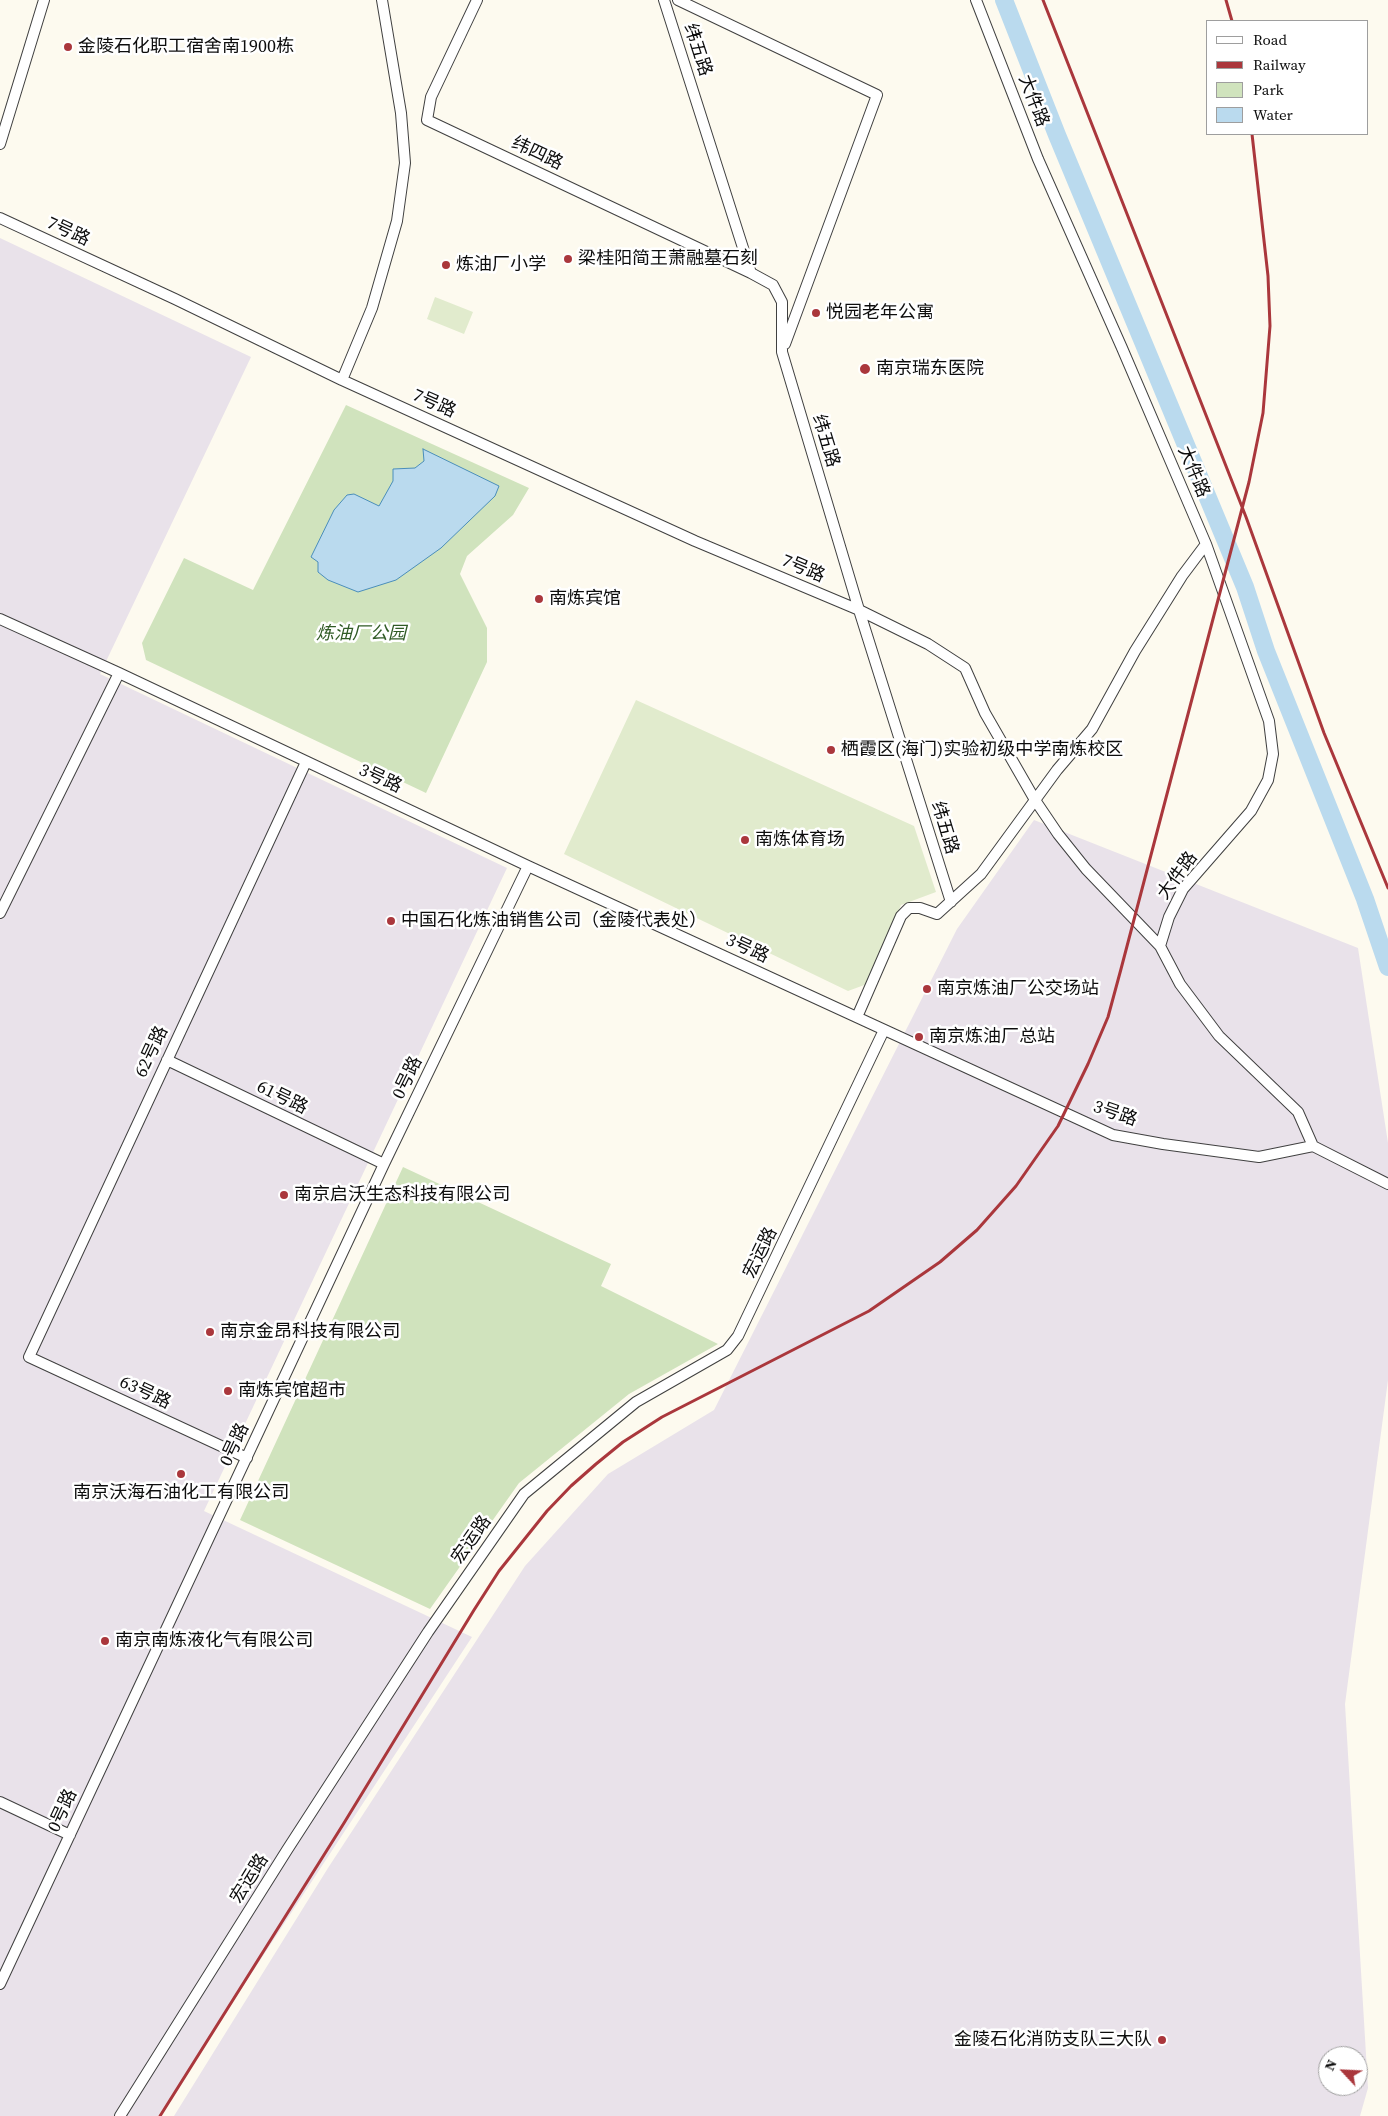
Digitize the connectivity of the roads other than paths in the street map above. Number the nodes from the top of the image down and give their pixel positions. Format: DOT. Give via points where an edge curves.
graph roads {
  1 [pos="44,0"];
  2 [pos="382,0"];
  3 [pos="477,0"];
  4 [pos="664,0"];
  5 [pos="678,0"];
  6 [pos="976,0"];
  7 [pos="0,144"];
  8 [pos="0,218"];
  9 [pos="752,273"];
  10 [pos="782,352"];
  11 [pos="342,380"];
  12 [pos="1206,544"];
  13 [pos="859,610"];
  14 [pos="0,619"];
  15 [pos="119,673"];
  16 [pos="306,762"];
  17 [pos="1035,800"];
  18 [pos="528,866"];
  19 [pos="951,902"];
  20 [pos="0,913"];
  21 [pos="1160,946"];
  22 [pos="857,1017"];
  23 [pos="884,1030"];
  24 [pos="166,1060"];
  25 [pos="1313,1146"];
  26 [pos="384,1164"];
  27 [pos="1388,1184"];
  28 [pos="29,1357"];
  29 [pos="247,1458"];
  30 [pos="0,1802"];
  31 [pos="70,1835"];
  32 [pos="0,1984"];
  33 [pos="120,2116"];
  1 -- 7 [label="street"];
  2 -- 11 [label="street" via="406,163 397,221 372,308"];
  3 -- 9 [label="street, 纬四路" via="431,97 427,120"];
  4 -- 9 [label="street, 纬五路"];
  5 -- 10 [label="street" via="877,95"];
  6 -- 12 [label="street, 大件路" via="1038,159"];
  8 -- 11 [label="street, 7号路"];
  9 -- 10 [label="street, 纬五路" via="773,285 782,302"];
  10 -- 13 [label="street, 纬五路"];
  11 -- 13 [label="street, 7号路" via="695,541"];
  12 -- 17 [label="street" via="1135,651 1092,729"];
  12 -- 21 [label="street, 大件路" via="1269,721 1273,754 1268,780 1251,812 1183,889 1168,917"];
  13 -- 17 [label="street, 7号路" via="928,644 964,668 985,713"];
  13 -- 19 [label="street, 纬五路"];
  14 -- 15 [label="street, 3号路"];
  15 -- 16 [label="street, 3号路"];
  15 -- 20 [label="street"];
  16 -- 18 [label="street, 3号路"];
  16 -- 24 [label="street, 62号路"];
  17 -- 19 [label="street" via="981,874"];
  17 -- 21 [label="street, 7号路" via="1086,869"];
  18 -- 22 [label="street, 3号路"];
  18 -- 26 [label="street, 0号路"];
  19 -- 22 [label="street" via="937,914 909,908 901,916"];
  21 -- 25 [label="street, 7号路" via="1180,984 1219,1036 1298,1112"];
  22 -- 23 [label="street, 3号路"];
  23 -- 25 [label="street, 3号路" via="1112,1135 1259,1157"];
  23 -- 33 [label="street, 宏运路" via="738,1336 727,1350 636,1402 524,1494 428,1632"];
  24 -- 26 [label="street, 61号路"];
  24 -- 28 [label="street, 62号路"];
  25 -- 27 [label="street"];
  26 -- 29 [label="street, 0号路"];
  28 -- 29 [label="street, 63号路"];
  29 -- 31 [label="street, 0号路"];
  30 -- 31 [label="street"];
  31 -- 32 [label="street, 0号路"];
}
